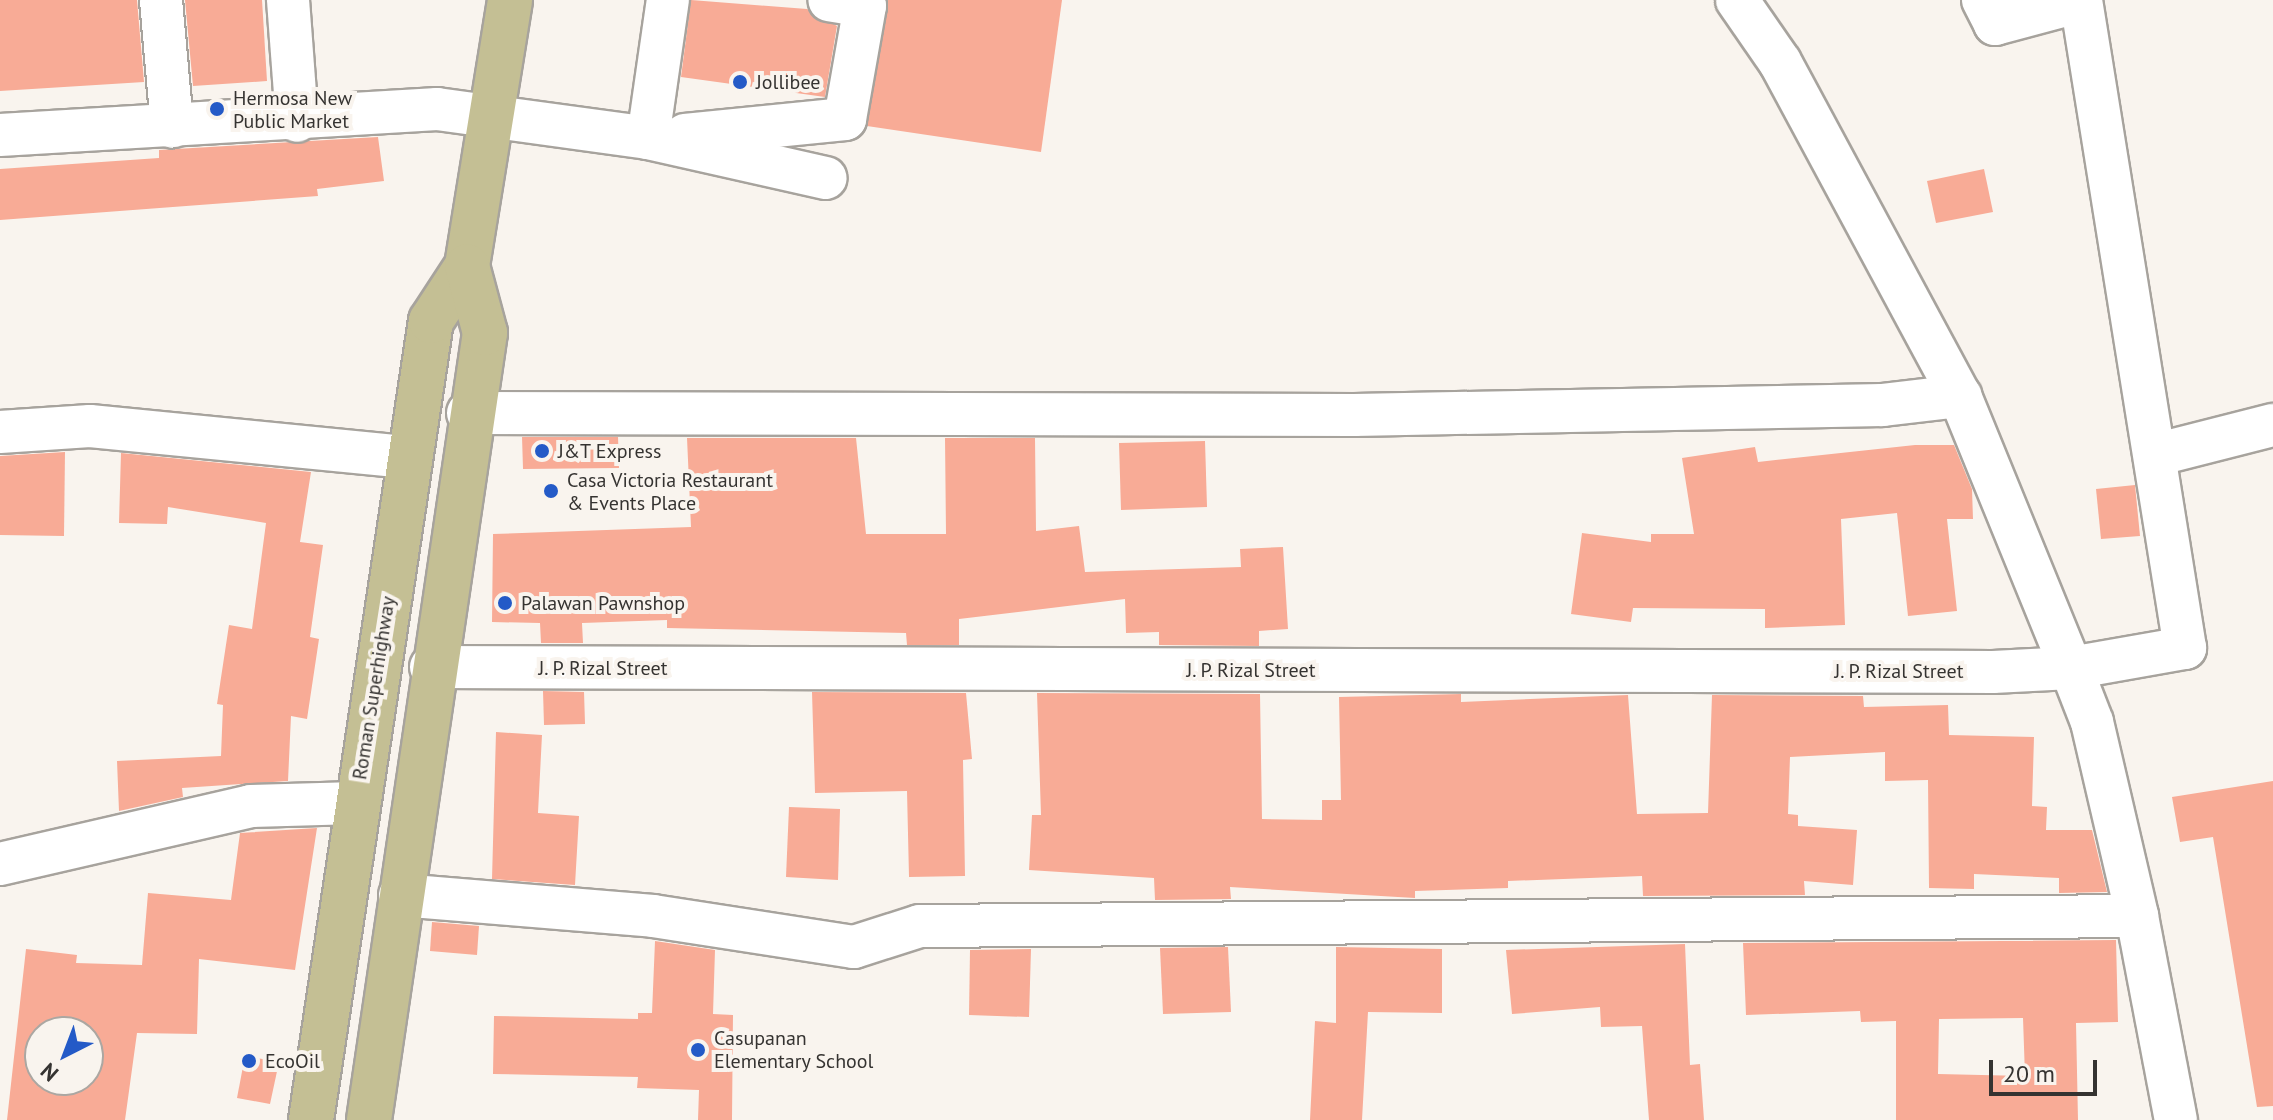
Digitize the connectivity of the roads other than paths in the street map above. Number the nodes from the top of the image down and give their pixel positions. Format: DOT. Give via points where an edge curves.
graph roads {
  1 [pos="161,0"];
  2 [pos="288,0"];
  3 [pos="510,0"];
  4 [pos="668,0"];
  5 [pos="829,0"];
  6 [pos="1737,0"];
  7 [pos="1983,0"];
  8 [pos="2081,0"];
  9 [pos="491,115"];
  10 [pos="297,121"];
  11 [pos="172,127"];
  12 [pos="0,135"];
  13 [pos="648,138"];
  14 [pos="826,178"];
  15 [pos="467,266"];
  16 [pos="1960,396"];
  17 [pos="468,413"];
  18 [pos="2273,425"];
  19 [pos="0,432"];
  20 [pos="2159,454"];
  21 [pos="409,457"];
  22 [pos="431,667"];
  23 [pos="2071,668"];
  24 [pos="356,803"];
  25 [pos="0,864"];
  26 [pos="400,895"];
  27 [pos="2137,916"];
  28 [pos="311,1120"];
  29 [pos="369,1120"];
  30 [pos="2176,1120"];
  1 -- 11 [label="street"];
  2 -- 10 [label="street"];
  3 -- 9 [label="main road, Roman Superhighway"];
  4 -- 13 [label="street"];
  5 -- 13 [label="street" via="865,6 845,119"];
  6 -- 16 [label="street" via="1780,62"];
  7 -- 8 [label="street" via="1995,24"];
  8 -- 20 [label="street"];
  9 -- 10 [label="street" via="437,109"];
  9 -- 13 [label="street"];
  9 -- 15 [label="main road, Roman Superhighway"];
  10 -- 11 [label="street"];
  11 -- 12 [label="street"];
  13 -- 14 [label="street"];
  15 -- 17 [label="main road, Roman Superhighway" via="485,333"];
  15 -- 21 [label="main road, Roman Superhighway" via="431,321"];
  16 -- 17 [label="street" via="1883,405 1354,415"];
  16 -- 23 [label="street"];
  17 -- 22 [label="main road, Roman Superhighway"];
  18 -- 20 [label="street"];
  19 -- 21 [label="street" via="90,426"];
  20 -- 23 [label="street, J. P. Rizal Street" via="2185,648"];
  21 -- 24 [label="main road, Roman Superhighway"];
  22 -- 23 [label="street, J. P. Rizal Street"];
  22 -- 26 [label="main road, Roman Superhighway"];
  23 -- 27 [label="street" via="2092,722"];
  24 -- 25 [label="street" via="251,806"];
  24 -- 28 [label="main road, Roman Superhighway"];
  26 -- 27 [label="street" via="653,916 854,947 920,926"];
  26 -- 29 [label="main road, Roman Superhighway"];
  27 -- 30 [label="street"];
}
